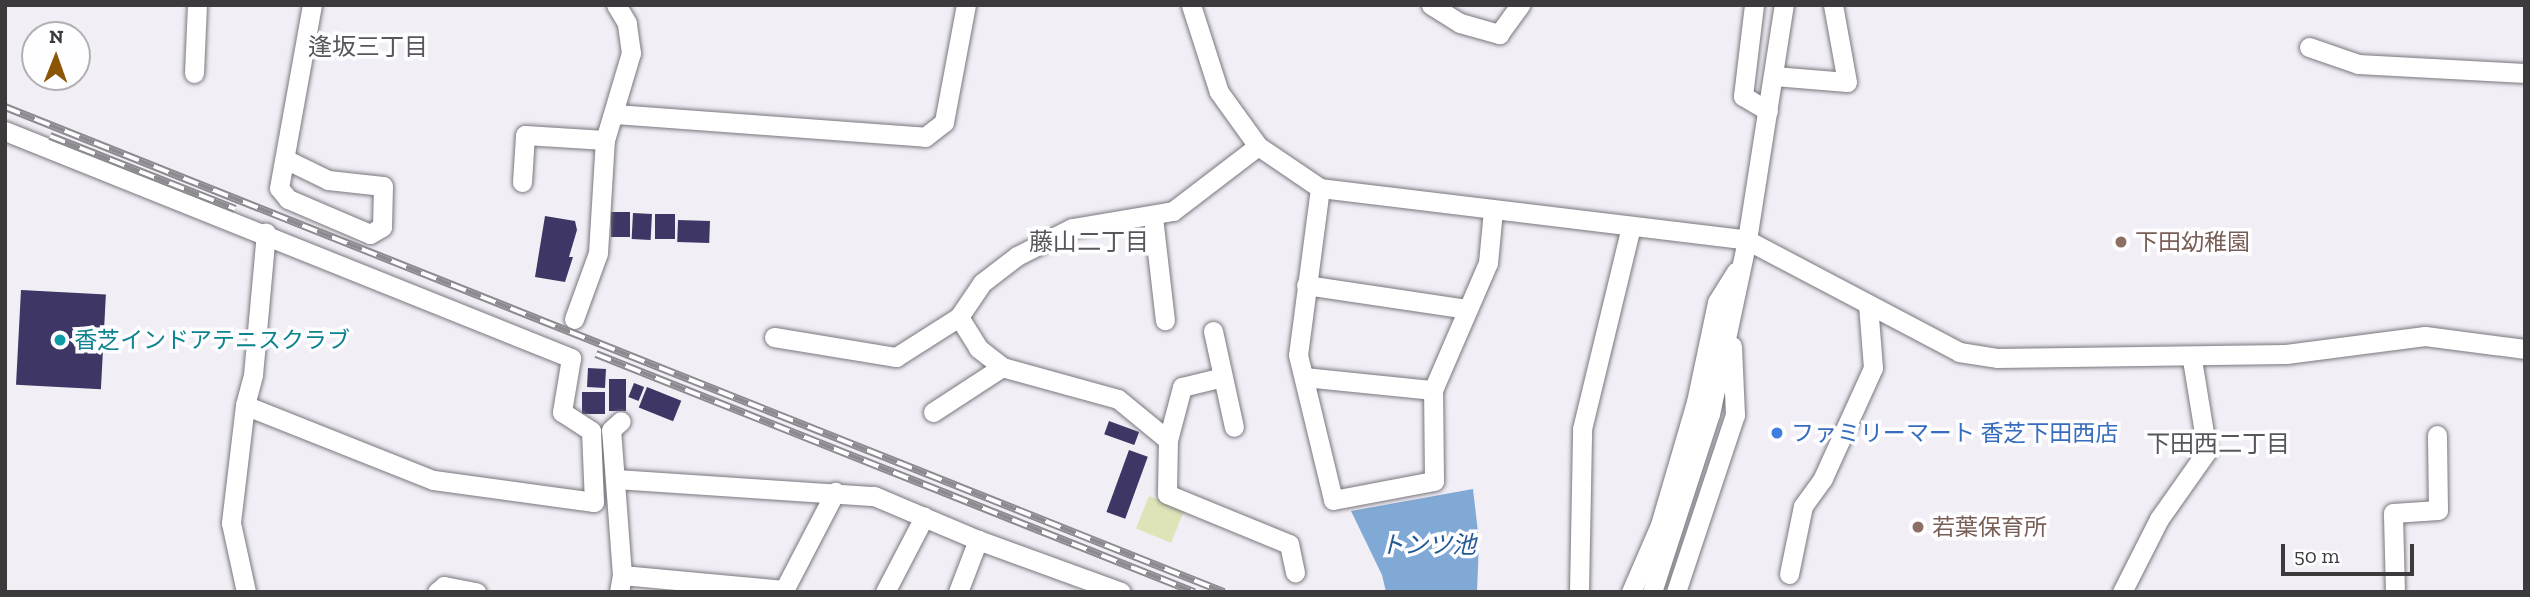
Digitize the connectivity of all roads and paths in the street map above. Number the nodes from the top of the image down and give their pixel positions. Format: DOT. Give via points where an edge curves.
graph roads {
  1 [pos="197,5"];
  2 [pos="312,5"];
  3 [pos="616,5"];
  4 [pos="966,5"];
  5 [pos="1191,5"];
  6 [pos="1431,5"];
  7 [pos="1520,5"];
  8 [pos="1754,5"];
  9 [pos="1784,5"];
  10 [pos="1833,5"];
  11 [pos="2309,47"];
  12 [pos="194,73"];
  13 [pos="2525,74"];
  14 [pos="1774,76"];
  15 [pos="1768,111"];
  16 [pos="615,114"];
  17 [pos="5,131"];
  18 [pos="605,140"];
  19 [pos="1258,146"];
  20 [pos="285,159"];
  21 [pos="522,182"];
  22 [pos="1320,188"];
  23 [pos="1493,210"];
  24 [pos="1153,217"];
  25 [pos="1631,227"];
  26 [pos="266,233"];
  27 [pos="1747,240"];
  28 [pos="1742,264"];
  29 [pos="1306,285"];
  30 [pos="1868,305"];
  31 [pos="1466,309"];
  32 [pos="959,317"];
  33 [pos="1731,317"];
  34 [pos="574,319"];
  35 [pos="1165,320"];
  36 [pos="1213,331"];
  37 [pos="774,337"];
  38 [pos="2525,349"];
  39 [pos="2192,359"];
  40 [pos="1002,368"];
  41 [pos="1223,377"];
  42 [pos="1304,377"];
  43 [pos="1433,390"];
  44 [pos="245,405"];
  45 [pos="933,412"];
  46 [pos="621,421"];
  47 [pos="1234,427"];
  48 [pos="2437,435"];
  49 [pos="1168,440"];
  50 [pos="616,479"];
  51 [pos="835,492"];
  52 [pos="924,517"];
  53 [pos="978,540"];
  54 [pos="1295,572"];
  55 [pos="1789,574"];
  56 [pos="620,583"];
  57 [pos="1079,584"];
  58 [pos="784,591"];
  59 [pos="246,592"];
  60 [pos="437,592"];
  61 [pos="476,592"];
  62 [pos="885,592"];
  63 [pos="958,592"];
  64 [pos="1121,592"];
  65 [pos="1579,592"];
  66 [pos="1631,592"];
  67 [pos="1652,592"];
  68 [pos="1676,592"];
  69 [pos="2122,592"];
  70 [pos="2395,592"];
  1 -- 12 [label="street"];
  2 -- 20 [label="street"];
  3 -- 16 [label="street" via="627,23 631,53"];
  4 -- 16 [label="street" via="944,122 925,137"];
  5 -- 19 [label="street" via="1219,92"];
  6 -- 7 [label="street" via="1460,23 1499,34"];
  8 -- 15 [label="street" via="1742,96"];
  9 -- 14 [label="street"];
  10 -- 14 [label="street" via="1847,82"];
  11 -- 13 [label="street" via="2358,64"];
  14 -- 15 [label="street"];
  15 -- 27 [label="street"];
  16 -- 18 [label="street"];
  17 -- 26 [label="street"];
  18 -- 21 [label="street" via="525,135"];
  18 -- 34 [label="street" via="598,253"];
  19 -- 22 [label="street"];
  19 -- 24 [label="street" via="1173,211"];
  20 -- 20 [label="street" via="328,180 383,186 382,228 370,234 288,199 279,188"];
  22 -- 23 [label="street"];
  22 -- 29 [label="street"];
  23 -- 25 [label="street"];
  23 -- 31 [label="street" via="1488,263"];
  24 -- 32 [label="street" via="1072,228 1017,256 982,283"];
  24 -- 35 [label="street"];
  25 -- 27 [label="street"];
  25 -- 65 [label="street" via="1582,429"];
  26 -- 44 [label="street" via="253,375"];
  26 -- 44 [label="street" via="571,358 562,412 591,431 594,502 433,480"];
  27 -- 28 [label="street"];
  27 -- 30 [label="street" via="1809,269"];
  28 -- 33 [label="street"];
  28 -- 66 [label="street" via="1717,302 1696,401 1660,525"];
  29 -- 31 [label="street"];
  29 -- 42 [label="street" via="1298,355"];
  30 -- 39 [label="street" via="1959,352 1997,358"];
  30 -- 55 [label="street" via="1873,368 1823,478 1803,506"];
  31 -- 43 [label="street"];
  32 -- 37 [label="street" via="896,357"];
  32 -- 40 [label="street" via="978,348"];
  33 -- 67 [label="street" via="1710,414"];
  33 -- 68 [label="street" via="1735,415"];
  36 -- 41 [label="street"];
  38 -- 39 [label="street" via="2425,336 2286,354"];
  39 -- 69 [label="street" via="2207,451 2158,519"];
  40 -- 45 [label="street"];
  40 -- 49 [label="street" via="1118,399"];
  41 -- 47 [label="street"];
  41 -- 49 [label="street" via="1182,387"];
  42 -- 43 [label="street"];
  42 -- 43 [label="street" via="1333,500 1434,481"];
  44 -- 59 [label="street" via="231,523"];
  46 -- 50 [label="street" via="611,430"];
  48 -- 70 [label="street" via="2438,510 2393,513"];
  49 -- 54 [label="street" via="1167,494 1290,544"];
  50 -- 51 [label="street"];
  50 -- 56 [label="street"];
  51 -- 52 [label="street" via="874,496"];
  51 -- 58 [label="street"];
  52 -- 53 [label="street"];
  52 -- 62 [label="street"];
  53 -- 57 [label="street"];
  53 -- 63 [label="street"];
  56 -- 58 [label="street"];
  57 -- 64 [label="street"];
  60 -- 61 [label="street" via="444,586"];
}
